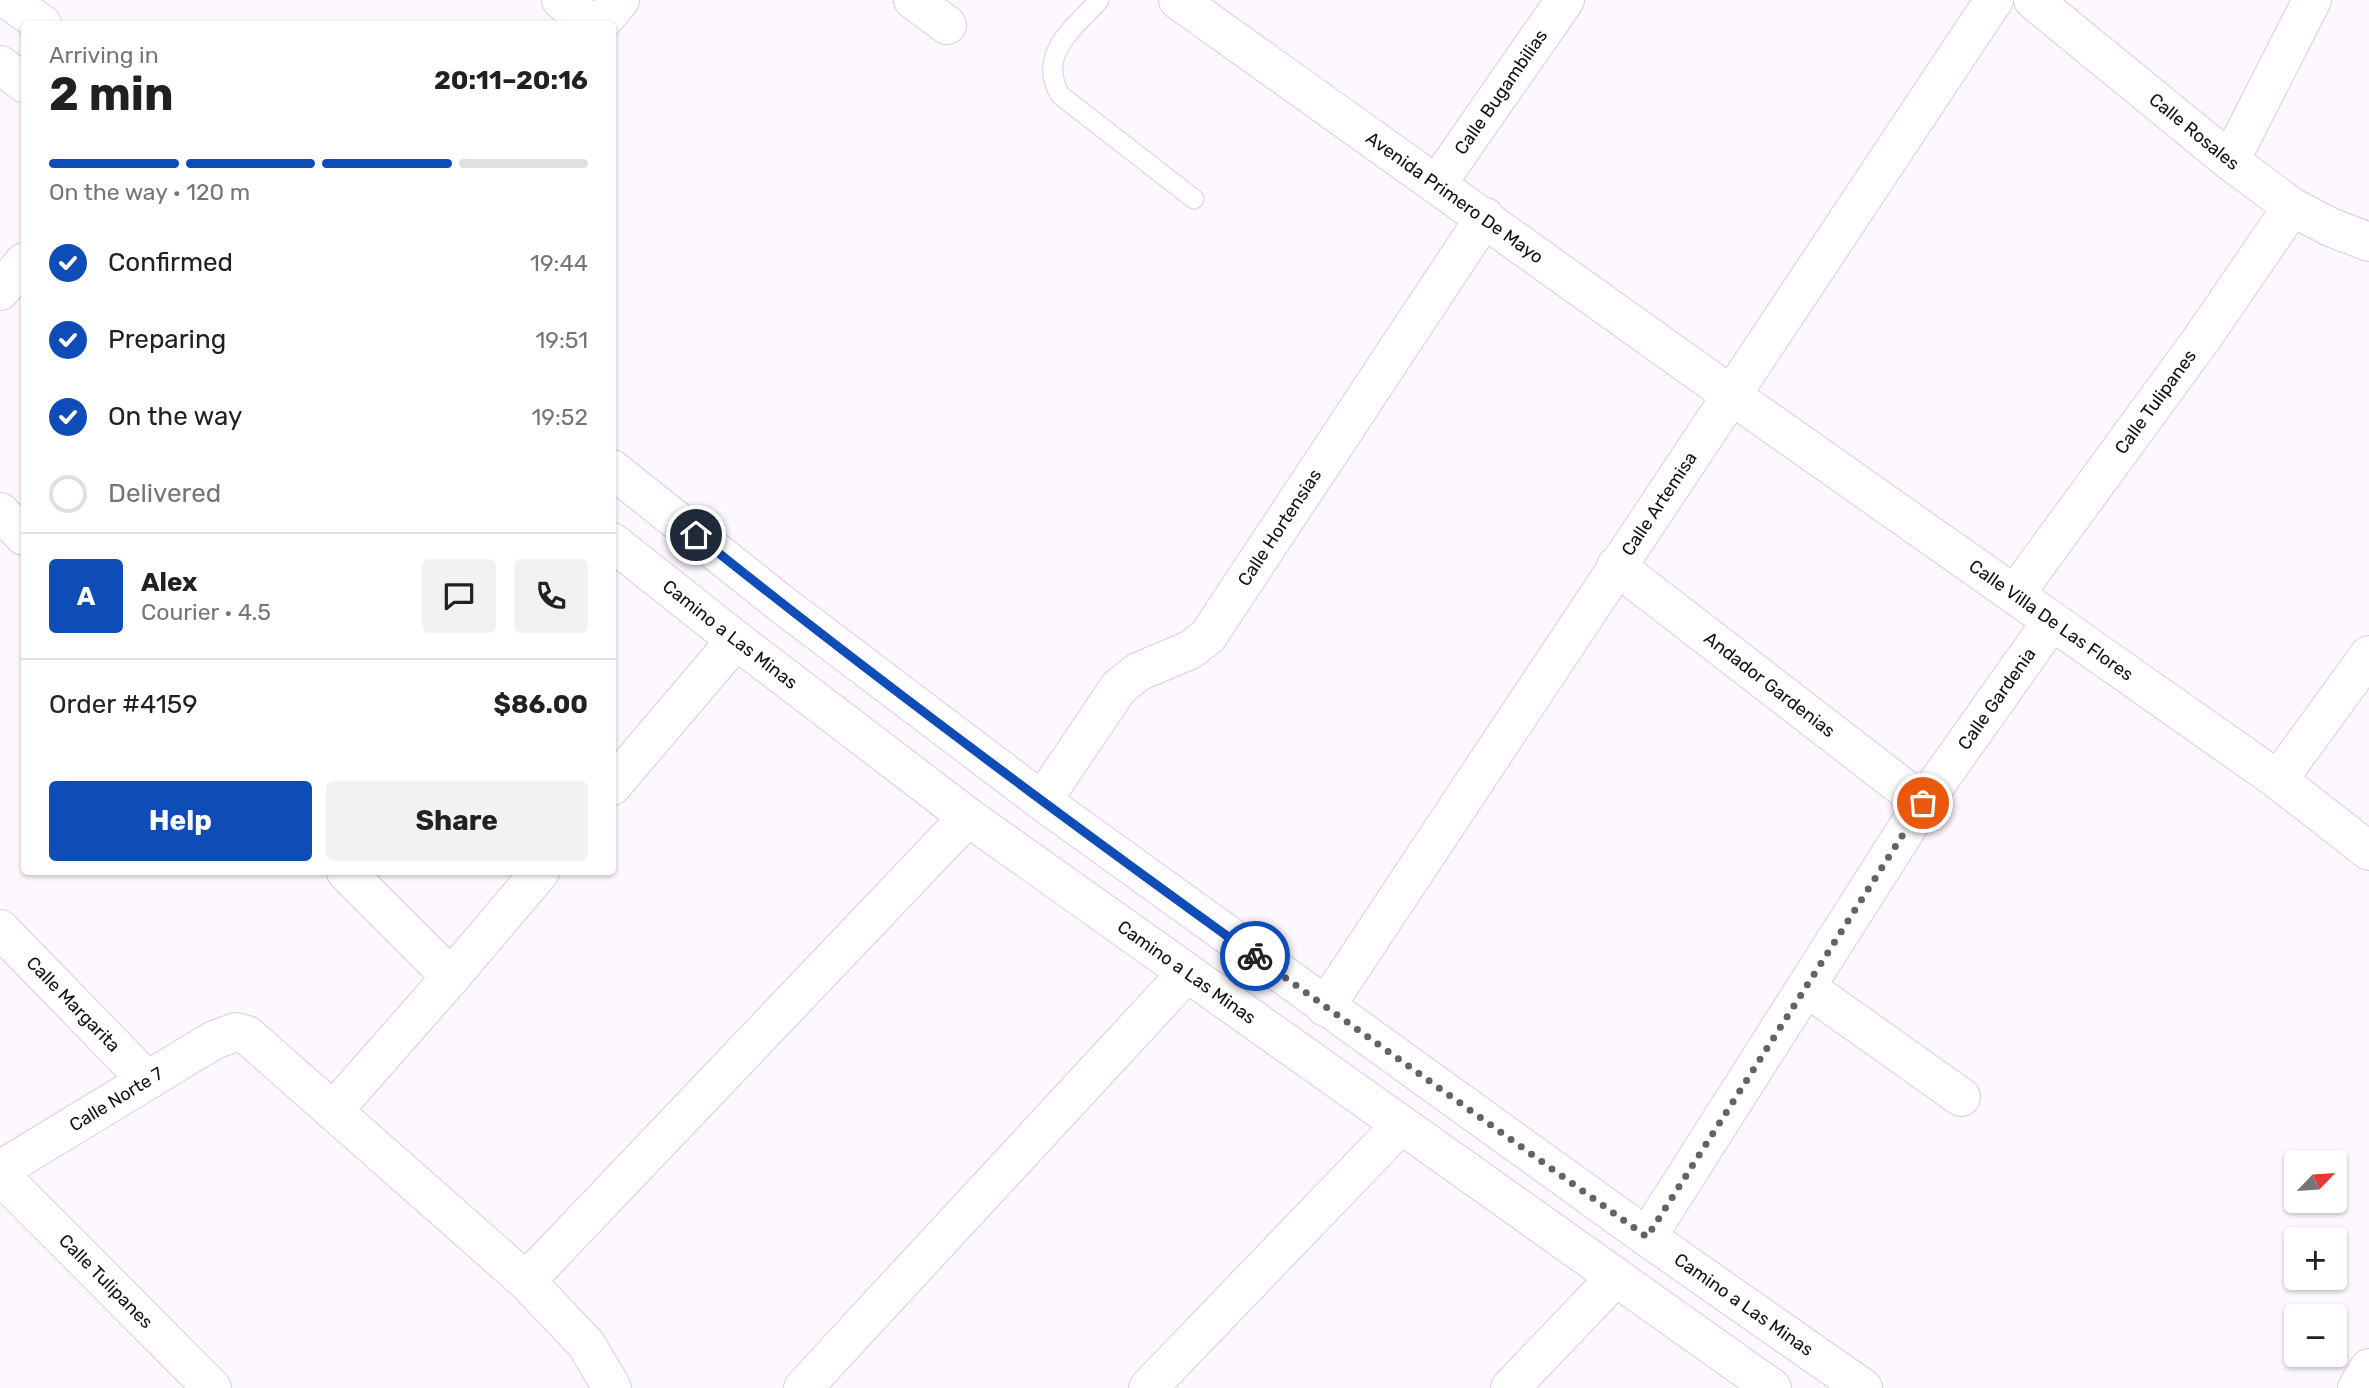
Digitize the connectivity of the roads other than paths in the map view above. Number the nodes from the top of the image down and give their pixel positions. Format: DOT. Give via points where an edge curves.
graph roads {
  1 [pos="8,0"];
  2 [pos="561,0"];
  3 [pos="620,0"];
  4 [pos="913,0"];
  5 [pos="1099,0"];
  6 [pos="1178,0"];
  7 [pos="1564,0"];
  8 [pos="1994,0"];
  9 [pos="2032,0"];
  10 [pos="2312,0"];
  11 [pos="38,21"];
  12 [pos="588,21"];
  13 [pos="602,21"];
  14 [pos="947,25"];
  15 [pos="0,65"];
  16 [pos="21,81"];
  17 [pos="2230,161"];
  18 [pos="1437,184"];
  19 [pos="1194,199"];
  20 [pos="2292,207"];
  21 [pos="1485,217"];
  22 [pos="2369,242"];
  23 [pos="21,266"];
  24 [pos="0,291"];
  25 [pos="1731,395"];
  26 [pos="616,471"];
  27 [pos="0,512"];
  28 [pos="21,533"];
  29 [pos="616,545"];
  30 [pos="1616,566"];
  31 [pos="2015,594"];
  32 [pos="2052,621"];
  33 [pos="736,640"];
  34 [pos="2369,655"];
  35 [pos="2278,780"];
  36 [pos="616,781"];
  37 [pos="1042,801"];
  38 [pos="1923,803"];
  39 [pos="968,817"];
  40 [pos="2369,851"];
  41 [pos="349,875"];
  42 [pos="537,875"];
  43 [pos="0,929"];
  44 [pos="1187,973"];
  45 [pos="451,978"];
  46 [pos="1806,987"];
  47 [pos="1325,1006"];
  48 [pos="147,1080"];
  49 [pos="1961,1097"];
  50 [pos="333,1111"];
  51 [pos="1401,1125"];
  52 [pos="0,1173"];
  53 [pos="1647,1237"];
  54 [pos="1616,1277"];
  55 [pos="526,1281"];
  56 [pos="2369,1368"];
  57 [pos="212,1388"];
  58 [pos="612,1388"];
  59 [pos="803,1388"];
  60 [pos="1148,1388"];
  61 [pos="1510,1388"];
  62 [pos="1772,1388"];
  63 [pos="1863,1388"];
  64 [pos="2357,1388"];
  1 -- 11 [label="street"];
  2 -- 12 [label="street"];
  3 -- 13 [label="street"];
  4 -- 14 [label="street"];
  5 -- 19 [label="lane" via="1055,52 1051,63 1054,84 1060,94"];
  6 -- 18 [label="street, Avenida Primero De Mayo"];
  7 -- 18 [label="street, Calle Bugambilias"];
  8 -- 25 [label="street, Calle Artemisa"];
  9 -- 17 [label="street, Calle Rosales"];
  10 -- 17 [label="street"];
  15 -- 16 [label="street"];
  17 -- 20 [label="street, Calle Rosales"];
  18 -- 21 [label="street, Avenida Primero De Mayo"];
  20 -- 22 [label="street, Calle Rosales"];
  20 -- 31 [label="street, Calle Tulipanes"];
  21 -- 25 [label="street, Avenida Primero De Mayo"];
  21 -- 37 [label="street, Calle Hortensias" via="1208,636 1190,650 1138,672 1119,687"];
  23 -- 24 [label="street"];
  25 -- 30 [label="street, Calle Artemisa"];
  25 -- 31 [label="street, Calle Villa De Las Flores"];
  26 -- 37 [label="street, Camino a Las Minas" via="779,602"];
  27 -- 28 [label="street"];
  29 -- 33 [label="street, Camino a Las Minas"];
  30 -- 38 [label="street, Andador Gardenias"];
  30 -- 47 [label="street, Calle Artemisa"];
  31 -- 32 [label="street, Calle Villa De Las Flores"];
  32 -- 35 [label="street, Calle Villa De Las Flores"];
  32 -- 38 [label="street, Calle Gardenia"];
  33 -- 36 [label="street"];
  33 -- 39 [label="street, Camino a Las Minas"];
  34 -- 35 [label="street"];
  35 -- 40 [label="street, Calle Villa De Las Flores"];
  37 -- 47 [label="street, Camino a Las Minas"];
  38 -- 46 [label="street, Calle Gardenia"];
  39 -- 44 [label="street, Camino a Las Minas"];
  39 -- 55 [label="street"];
  41 -- 45 [label="street"];
  42 -- 45 [label="street"];
  43 -- 48 [label="street, Calle Margarita"];
  44 -- 51 [label="street, Camino a Las Minas"];
  44 -- 59 [label="street"];
  45 -- 50 [label="street"];
  46 -- 49 [label="street"];
  46 -- 53 [label="street, Calle Gardenia"];
  47 -- 53 [label="street, Camino a Las Minas"];
  48 -- 50 [label="street, Calle Norte 7" via="236,1032 255,1040"];
  48 -- 52 [label="street, Calle Norte 7"];
  50 -- 55 [label="street"];
  51 -- 54 [label="street, Camino a Las Minas"];
  51 -- 60 [label="street"];
  52 -- 57 [label="street, Calle Tulipanes"];
  53 -- 63 [label="street, Camino a Las Minas"];
  54 -- 61 [label="street"];
  54 -- 62 [label="street, Camino a Las Minas"];
  55 -- 58 [label="street" via="586,1343"];
  56 -- 64 [label="street"];
}
